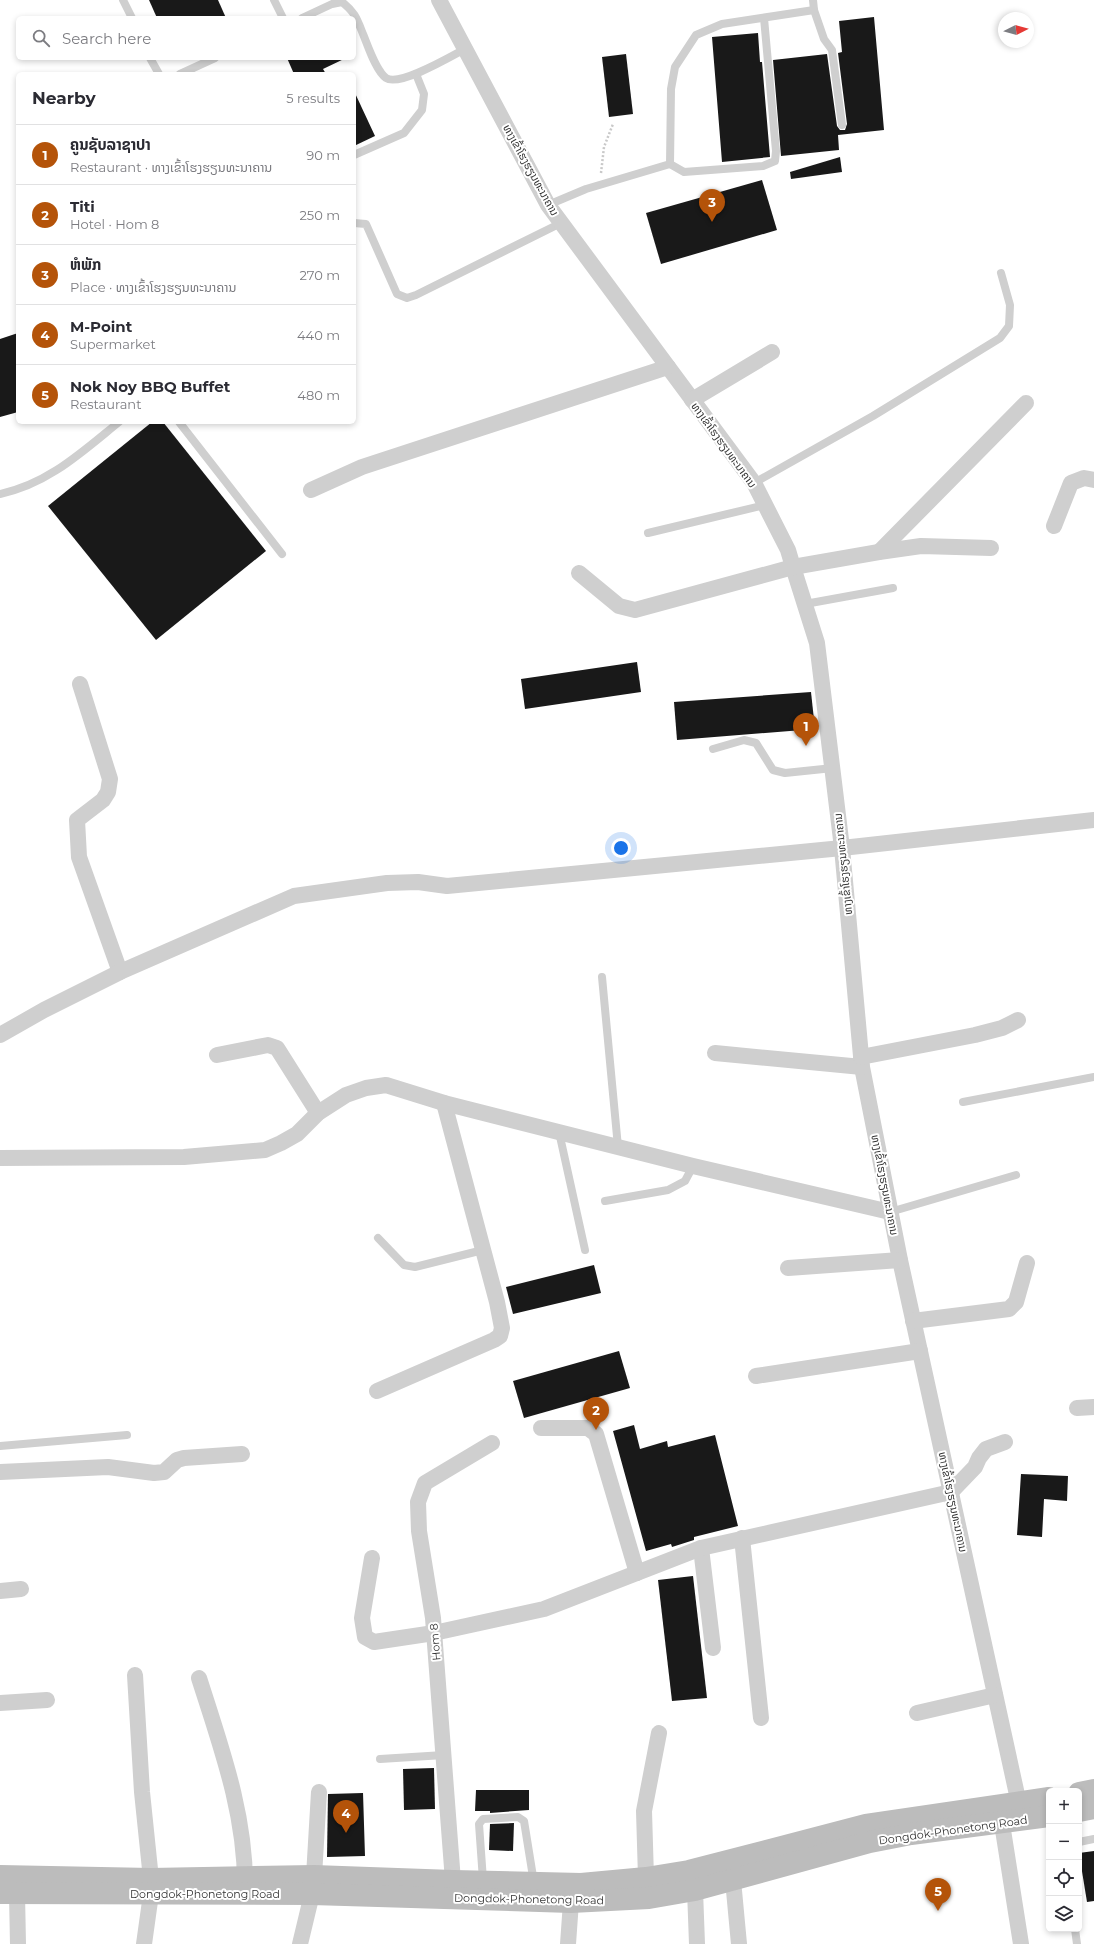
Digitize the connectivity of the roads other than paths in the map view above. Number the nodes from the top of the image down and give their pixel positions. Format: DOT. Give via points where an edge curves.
graph roads {
  1 [pos="123,0"];
  2 [pos="274,0"];
  3 [pos="439,0"];
  4 [pos="813,0"];
  5 [pos="814,10"];
  6 [pos="131,16"];
  7 [pos="282,16"];
  8 [pos="306,16"];
  9 [pos="356,16"];
  10 [pos="356,17"];
  11 [pos="764,18"];
  12 [pos="465,50"];
  13 [pos="151,60"];
  14 [pos="211,60"];
  15 [pos="158,72"];
  16 [pos="184,72"];
  17 [pos="416,74"];
  18 [pos="842,125"];
  19 [pos="356,154"];
  20 [pos="670,164"];
  21 [pos="548,205"];
  22 [pos="356,223"];
  23 [pos="561,223"];
  24 [pos="1001,272"];
  25 [pos="772,352"];
  26 [pos="668,367"];
  27 [pos="692,400"];
  28 [pos="1026,403"];
  29 [pos="117,424"];
  30 [pos="181,424"];
  31 [pos="1094,480"];
  32 [pos="754,483"];
  33 [pos="311,490"];
  34 [pos="0,494"];
  35 [pos="765,505"];
  36 [pos="1054,526"];
  37 [pos="648,533"];
  38 [pos="990,548"];
  39 [pos="879,552"];
  40 [pos="282,554"];
  41 [pos="793,567"];
  42 [pos="579,573"];
  43 [pos="893,588"];
  44 [pos="805,604"];
  45 [pos="80,684"];
  46 [pos="713,749"];
  47 [pos="833,768"];
  48 [pos="1094,820"];
  49 [pos="842,848"];
  50 [pos="120,972"];
  51 [pos="602,977"];
  52 [pos="1018,1020"];
  53 [pos="0,1035"];
  54 [pos="715,1053"];
  55 [pos="217,1054"];
  56 [pos="861,1062"];
  57 [pos="1094,1077"];
  58 [pos="963,1102"];
  59 [pos="444,1104"];
  60 [pos="318,1113"];
  61 [pos="559,1132"];
  62 [pos="618,1147"];
  63 [pos="0,1158"];
  64 [pos="693,1166"];
  65 [pos="1016,1175"];
  66 [pos="605,1201"];
  67 [pos="890,1212"];
  68 [pos="378,1238"];
  69 [pos="483,1250"];
  70 [pos="585,1250"];
  71 [pos="900,1260"];
  72 [pos="1027,1263"];
  73 [pos="788,1268"];
  74 [pos="913,1321"];
  75 [pos="920,1351"];
  76 [pos="756,1376"];
  77 [pos="377,1391"];
  78 [pos="1094,1407"];
  79 [pos="1077,1408"];
  80 [pos="541,1428"];
  81 [pos="127,1435"];
  82 [pos="1005,1442"];
  83 [pos="492,1444"];
  84 [pos="0,1446"];
  85 [pos="242,1454"];
  86 [pos="0,1472"];
  87 [pos="951,1492"];
  88 [pos="742,1538"];
  89 [pos="701,1548"];
  90 [pos="372,1558"];
  91 [pos="637,1573"];
  92 [pos="21,1589"];
  93 [pos="0,1591"];
  94 [pos="434,1633"];
  95 [pos="713,1648"];
  96 [pos="135,1675"];
  97 [pos="199,1678"];
  98 [pos="995,1695"];
  99 [pos="47,1700"];
  100 [pos="0,1702"];
  101 [pos="917,1713"];
  102 [pos="761,1718"];
  103 [pos="659,1733"];
  104 [pos="444,1755"];
  105 [pos="380,1759"];
  106 [pos="1094,1790"];
  107 [pos="319,1792"];
  108 [pos="1082,1792"];
  109 [pos="1046,1799"];
  110 [pos="1094,1808"];
  111 [pos="1082,1810"];
  112 [pos="1011,1813"];
  113 [pos="1046,1816"];
  114 [pos="1094,1839"];
  115 [pos="1082,1841"];
  116 [pos="0,1876"];
  117 [pos="646,1878"];
  118 [pos="733,1880"];
  119 [pos="483,1881"];
  120 [pos="452,1882"];
  121 [pos="534,1883"];
  122 [pos="313,1885"];
  123 [pos="151,1886"];
  124 [pos="245,1886"];
  125 [pos="695,1890"];
  126 [pos="9,1894"];
  127 [pos="571,1902"];
  128 [pos="1075,1932"];
  129 [pos="18,1944"];
  130 [pos="144,1944"];
  131 [pos="300,1944"];
  132 [pos="568,1944"];
  133 [pos="697,1944"];
  134 [pos="739,1944"];
  135 [pos="1021,1944"];
  136 [pos="1077,1944"];
  1 -- 6 [label="lane"];
  2 -- 7 [label="lane"];
  3 -- 12 [label="street, ທາງເຂົ້າໂຮງຮຽນທະນາຄານ"];
  4 -- 5 [label="lane"];
  5 -- 11 [label="lane"];
  5 -- 18 [label="lane" via="824,39 832,50"];
  8 -- 9 [label="lane" via="342,2 353,10"];
  10 -- 17 [label="lane" via="384,77 391,81"];
  11 -- 20 [label="lane" via="722,24 696,35 675,67 671,90"];
  11 -- 20 [label="lane" via="775,161 763,166 684,172"];
  12 -- 17 [label="lane"];
  12 -- 21 [label="street, ທາງເຂົ້າໂຮງຮຽນທະນາຄານ"];
  13 -- 15 [label="lane"];
  14 -- 16 [label="lane"];
  17 -- 19 [label="lane" via="424,94 422,110 404,133"];
  20 -- 21 [label="lane" via="586,189"];
  21 -- 23 [label="street, ທາງເຂົ້າໂຮງຮຽນທະນາຄານ"];
  22 -- 23 [label="lane" via="366,224 397,294 407,298"];
  23 -- 26 [label="street, ທາງເຂົ້າໂຮງຮຽນທະນາຄານ"];
  24 -- 32 [label="lane" via="1010,306 1009,326 1000,338 873,416"];
  25 -- 27 [label="street"];
  26 -- 27 [label="street, ທາງເຂົ້າໂຮງຮຽນທະນາຄານ"];
  26 -- 33 [label="street" via="362,467"];
  27 -- 32 [label="street, ທາງເຂົ້າໂຮງຮຽນທະນາຄານ"];
  28 -- 39 [label="street"];
  29 -- 34 [label="lane" via="67,465 24,488"];
  30 -- 40 [label="lane"];
  31 -- 36 [label="street" via="1084,478 1071,483"];
  32 -- 35 [label="street, ທາງເຂົ້າໂຮງຮຽນທະນາຄານ"];
  35 -- 37 [label="lane"];
  35 -- 41 [label="street, ທາງເຂົ້າໂຮງຮຽນທະນາຄານ" via="788,550"];
  38 -- 39 [label="street" via="921,546"];
  39 -- 41 [label="street"];
  41 -- 42 [label="street" via="635,610 619,606"];
  41 -- 44 [label="street, ທາງເຂົ້າໂຮງຮຽນທະນາຄານ"];
  43 -- 44 [label="lane"];
  44 -- 47 [label="street, ທາງເຂົ້າໂຮງຮຽນທະນາຄານ" via="817,643"];
  45 -- 50 [label="street" via="110,779 108,792 103,800 77,820 79,857"];
  46 -- 47 [label="lane" via="744,740 756,743 773,770 785,773"];
  47 -- 49 [label="street, ທາງເຂົ້າໂຮງຮຽນທະນາຄານ"];
  48 -- 49 [label="street"];
  49 -- 50 [label="street" via="447,886 418,882 387,883 294,896"];
  49 -- 56 [label="street, ທາງເຂົ້າໂຮງຮຽນທະນາຄານ"];
  50 -- 53 [label="street"];
  51 -- 62 [label="lane"];
  52 -- 56 [label="street" via="1002,1028"];
  54 -- 56 [label="street"];
  55 -- 60 [label="street" via="268,1045 277,1048"];
  56 -- 67 [label="street, ທາງເຂົ້າໂຮງຮຽນທະນາຄານ"];
  57 -- 58 [label="lane"];
  59 -- 60 [label="street" via="386,1085 366,1088 346,1096"];
  59 -- 61 [label="street"];
  59 -- 69 [label="street"];
  60 -- 63 [label="street" via="297,1134 265,1150 184,1157"];
  61 -- 62 [label="street"];
  61 -- 70 [label="lane"];
  62 -- 64 [label="street"];
  64 -- 66 [label="lane" via="685,1182 668,1190"];
  64 -- 67 [label="street"];
  65 -- 67 [label="lane"];
  67 -- 71 [label="street, ທາງເຂົ້າໂຮງຮຽນທະນາຄານ"];
  68 -- 69 [label="lane" via="404,1265 415,1267"];
  69 -- 77 [label="street" via="501,1322 500,1336"];
  71 -- 73 [label="street"];
  71 -- 74 [label="street, ທາງເຂົ້າໂຮງຮຽນທະນາຄານ"];
  72 -- 74 [label="street" via="1016,1302 1009,1309"];
  74 -- 75 [label="street, ທາງເຂົ້າໂຮງຮຽນທະນາຄານ"];
  75 -- 76 [label="street"];
  75 -- 87 [label="street, ທາງເຂົ້າໂຮງຮຽນທະນາຄານ"];
  78 -- 79 [label="street"];
  80 -- 91 [label="street" via="588,1428 596,1434"];
  81 -- 84 [label="lane"];
  82 -- 87 [label="street" via="986,1450 975,1467"];
  83 -- 94 [label="street, Hom 8" via="425,1483 418,1502 419,1531"];
  85 -- 86 [label="street" via="184,1458 177,1460 164,1472 154,1473 108,1467"];
  87 -- 88 [label="street"];
  87 -- 98 [label="street, ທາງເຂົ້າໂຮງຮຽນທະນາຄານ"];
  88 -- 89 [label="street"];
  88 -- 102 [label="street"];
  89 -- 91 [label="street"];
  89 -- 95 [label="street"];
  90 -- 94 [label="street" via="362,1618 366,1637 374,1642"];
  91 -- 94 [label="street" via="544,1609"];
  92 -- 93 [label="street"];
  94 -- 104 [label="street, Hom 8"];
  96 -- 123 [label="street"];
  97 -- 124 [label="street" via="235,1794 241,1824"];
  98 -- 101 [label="street"];
  98 -- 112 [label="street, ທາງເຂົ້າໂຮງຮຽນທະນາຄານ"];
  99 -- 100 [label="street"];
  103 -- 117 [label="street" via="644,1811"];
  104 -- 105 [label="lane"];
  104 -- 120 [label="street, Hom 8"];
  106 -- 108 [label="main road"];
  107 -- 122 [label="street"];
  109 -- 112 [label="main road, Dongdok-Phonetong Road"];
  110 -- 111 [label="main road"];
  112 -- 113 [label="main road, Dongdok-Phonetong Road"];
  112 -- 117 [label="main road, Dongdok-Phonetong Road" via="906,1818 866,1825 689,1871"];
  112 -- 118 [label="main road, Dongdok-Phonetong Road" via="870,1842"];
  112 -- 135 [label="street, ທາງເຂົ້າໂຮງຮຽນທະນາຄານ"];
  114 -- 115 [label="lane"];
  116 -- 123 [label="main road, Dongdok-Phonetong Road"];
  117 -- 121 [label="main road, Dongdok-Phonetong Road" via="581,1884"];
  118 -- 125 [label="main road, Dongdok-Phonetong Road"];
  118 -- 134 [label="street"];
  119 -- 120 [label="main road, Dongdok-Phonetong Road"];
  119 -- 121 [label="main road, Dongdok-Phonetong Road"];
  119 -- 121 [label="lane" via="479,1824 483,1819 518,1817 524,1821"];
  120 -- 122 [label="main road, Dongdok-Phonetong Road"];
  122 -- 124 [label="main road, Dongdok-Phonetong Road"];
  122 -- 127 [label="main road, Dongdok-Phonetong Road"];
  122 -- 131 [label="street"];
  123 -- 124 [label="main road, Dongdok-Phonetong Road"];
  123 -- 126 [label="main road, Dongdok-Phonetong Road"];
  123 -- 130 [label="street"];
  125 -- 127 [label="main road, Dongdok-Phonetong Road" via="649,1898"];
  125 -- 133 [label="street"];
  126 -- 129 [label="street"];
  127 -- 132 [label="street"];
  128 -- 136 [label="lane"];
}
